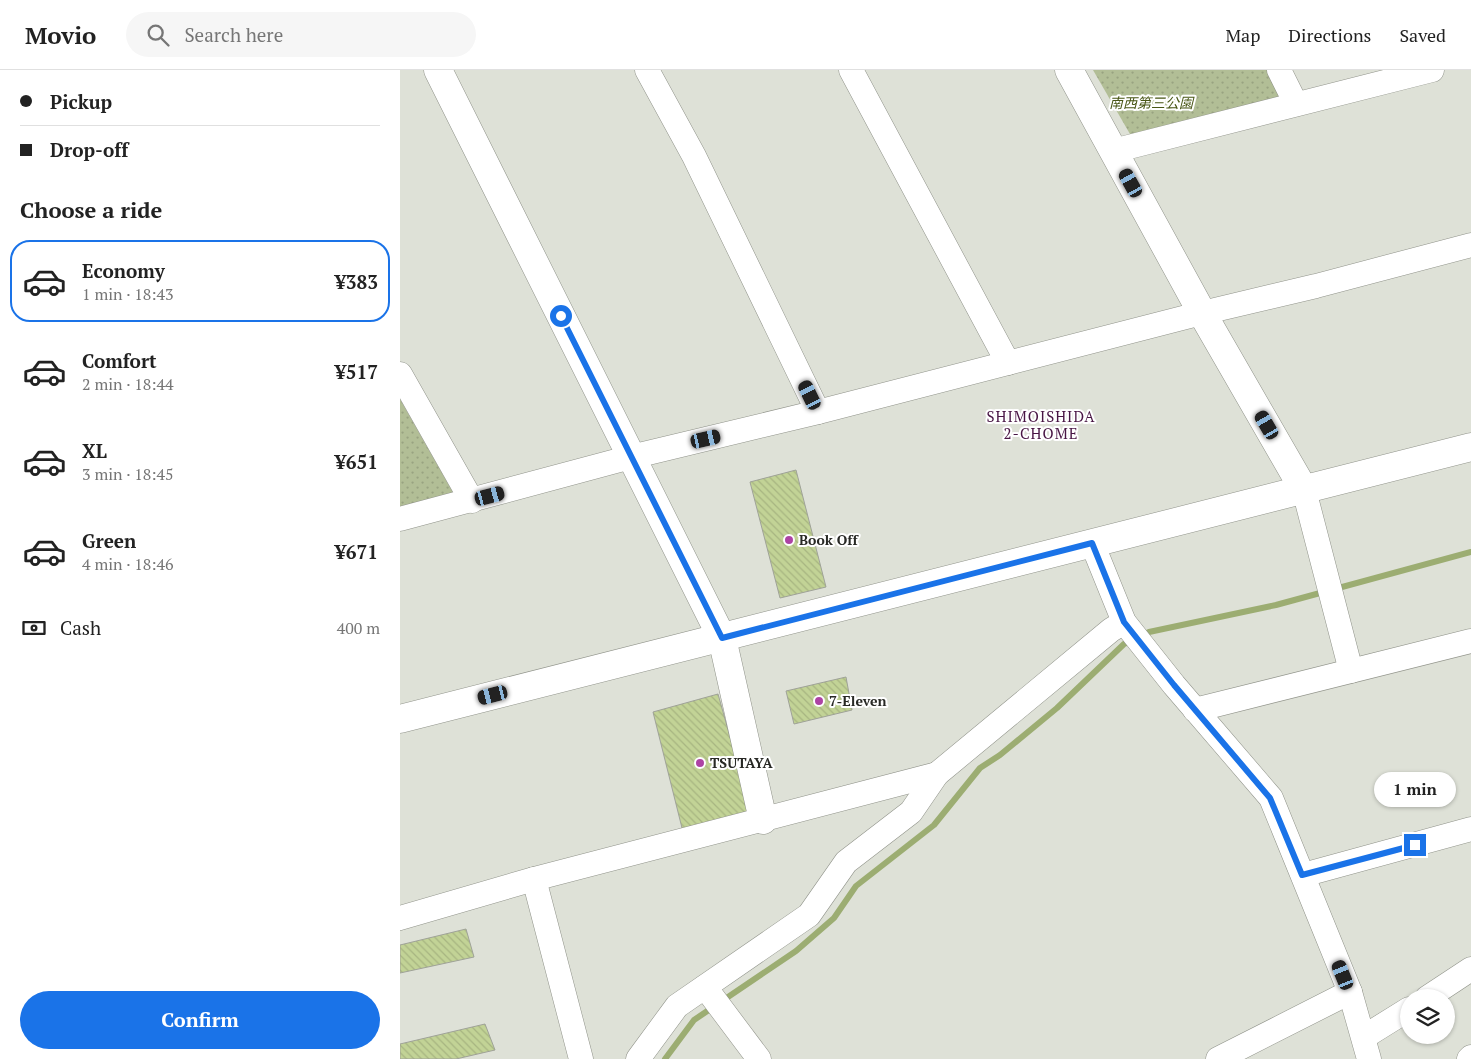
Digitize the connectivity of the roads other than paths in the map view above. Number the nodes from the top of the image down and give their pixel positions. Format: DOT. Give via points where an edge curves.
graph roads {
  1 [pos="438,70"];
  2 [pos="647,70"];
  3 [pos="851,70"];
  4 [pos="1069,70"];
  5 [pos="1279,70"];
  6 [pos="1432,70"];
  7 [pos="1296,104"];
  8 [pos="1113,150"];
  9 [pos="1471,245"];
  10 [pos="1202,313"];
  11 [pos="1008,363"];
  12 [pos="400,374"];
  13 [pos="818,412"];
  14 [pos="1471,447"];
  15 [pos="631,457"];
  16 [pos="1304,490"];
  17 [pos="472,501"];
  18 [pos="400,519"];
  19 [pos="1092,543"];
  20 [pos="1126,624"];
  21 [pos="722,638"];
  22 [pos="1471,641"];
  23 [pos="1351,671"];
  24 [pos="1195,710"];
  25 [pos="400,719"];
  26 [pos="937,774"];
  27 [pos="763,820"];
  28 [pos="1471,829"];
  29 [pos="1302,875"];
  30 [pos="534,879"];
  31 [pos="400,918"];
  32 [pos="1471,969"];
  33 [pos="1441,989"];
  34 [pos="1350,992"];
  35 [pos="711,994"];
  36 [pos="1400,1017"];
  37 [pos="1366,1048"];
  38 [pos="581,1059"];
  39 [pos="638,1059"];
  40 [pos="759,1059"];
  41 [pos="1218,1059"];
  1 -- 15 [label="street"];
  2 -- 13 [label="street" via="694,156"];
  3 -- 11 [label="street"];
  4 -- 8 [label="street"];
  5 -- 7 [label="street"];
  6 -- 7 [label="street"];
  7 -- 8 [label="street"];
  8 -- 10 [label="street"];
  9 -- 10 [label="street"];
  10 -- 11 [label="street"];
  10 -- 16 [label="street"];
  11 -- 13 [label="street"];
  12 -- 17 [label="street"];
  13 -- 15 [label="street"];
  14 -- 16 [label="street"];
  15 -- 17 [label="street"];
  15 -- 21 [label="street"];
  16 -- 19 [label="street"];
  16 -- 23 [label="street"];
  17 -- 18 [label="street"];
  19 -- 20 [label="street"];
  19 -- 21 [label="street"];
  20 -- 24 [label="street"];
  20 -- 26 [label="street" via="1111,630"];
  21 -- 25 [label="street"];
  21 -- 27 [label="street"];
  22 -- 23 [label="street"];
  23 -- 24 [label="street"];
  24 -- 29 [label="street" via="1270,798"];
  26 -- 27 [label="street"];
  26 -- 35 [label="street" via="911,812 846,862 809,914"];
  27 -- 30 [label="street"];
  28 -- 29 [label="street"];
  29 -- 34 [label="street"];
  30 -- 31 [label="street"];
  30 -- 38 [label="street"];
  32 -- 33 [label="street"];
  34 -- 37 [label="street"];
  34 -- 41 [label="street"];
  35 -- 39 [label="street" via="677,1006"];
  35 -- 40 [label="street"];
  36 -- 37 [label="street"];
}
